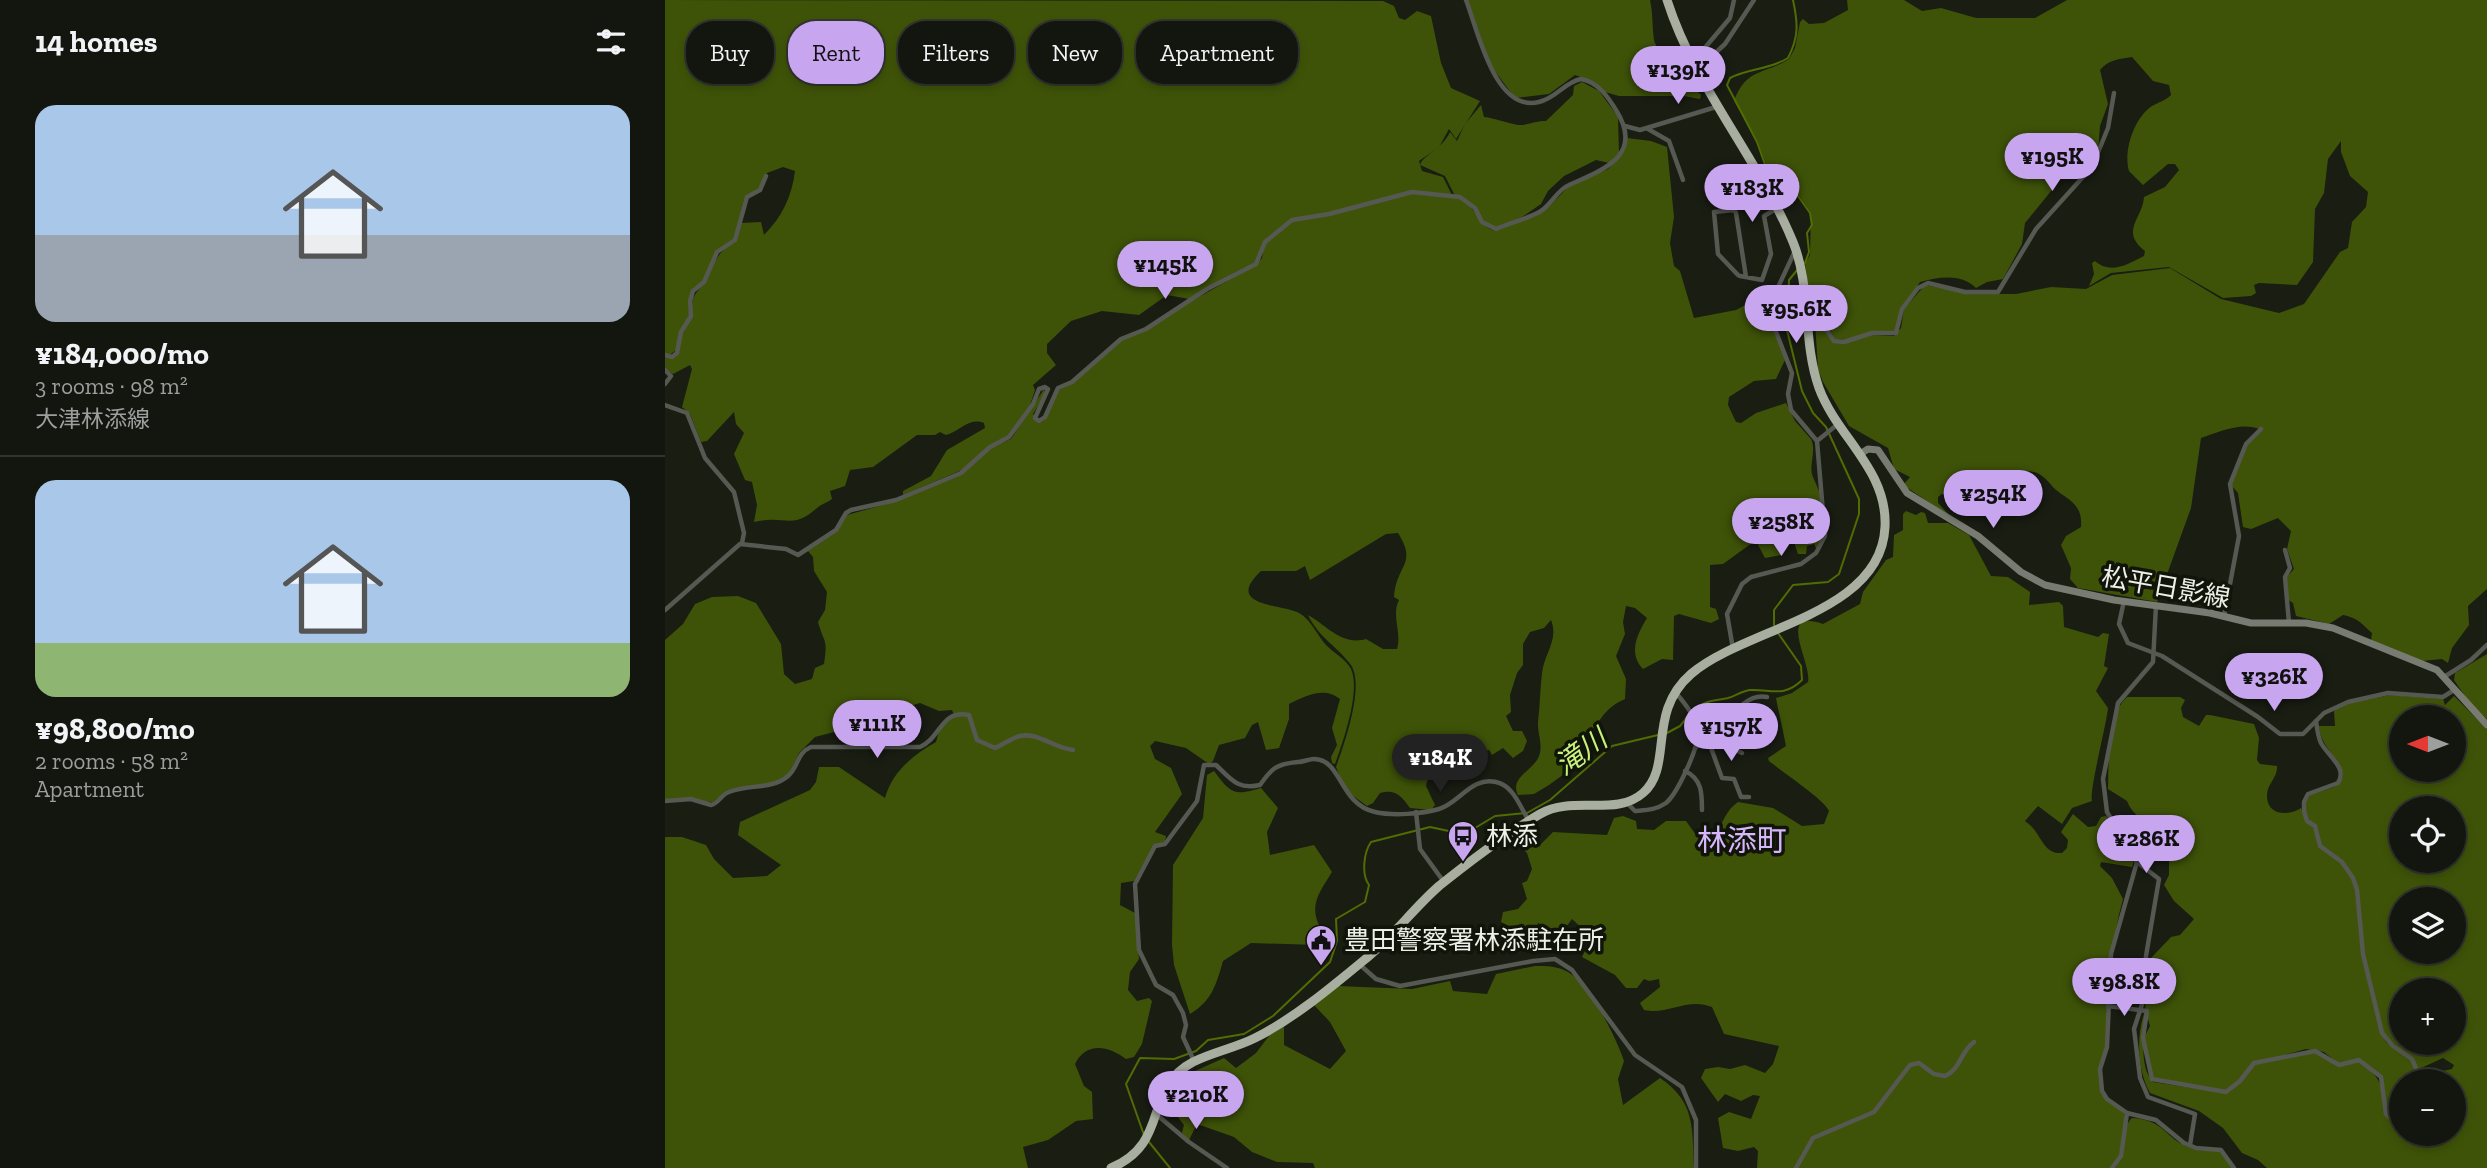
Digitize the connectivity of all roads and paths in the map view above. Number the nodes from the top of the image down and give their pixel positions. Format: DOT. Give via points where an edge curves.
graph roads {
  1 [pos="1466,0"];
  2 [pos="1667,0"];
  3 [pos="1734,0"];
  4 [pos="1754,0"];
  5 [pos="1700,68"];
  6 [pos="2115,93"];
  7 [pos="1716,107"];
  8 [pos="1625,127"];
  9 [pos="1647,128"];
  10 [pos="766,176"];
  11 [pos="1683,180"];
  12 [pos="1777,208"];
  13 [pos="1796,249"];
  14 [pos="1746,277"];
  15 [pos="1809,320"];
  16 [pos="665,355"];
  17 [pos="665,370"];
  18 [pos="665,384"];
  19 [pos="665,405"];
  20 [pos="1838,424"];
  21 [pos="2261,429"];
  22 [pos="1819,439"];
  23 [pos="1860,454"];
  24 [pos="742,543"];
  25 [pos="2285,550"];
  26 [pos="2124,601"];
  27 [pos="2156,605"];
  28 [pos="665,610"];
  29 [pos="2224,616"];
  30 [pos="2289,624"];
  31 [pos="2487,645"];
  32 [pos="1733,650"];
  33 [pos="2155,654"];
  34 [pos="2444,677"];
  35 [pos="2455,690"];
  36 [pos="1675,692"];
  37 [pos="1767,697"];
  38 [pos="2316,721"];
  39 [pos="2487,725"];
  40 [pos="1719,729"];
  41 [pos="1707,737"];
  42 [pos="1695,749"];
  43 [pos="1073,750"];
  44 [pos="1742,753"];
  45 [pos="1685,771"];
  46 [pos="1749,797"];
  47 [pos="665,801"];
  48 [pos="1627,802"];
  49 [pos="1702,810"];
  50 [pos="1416,812"];
  51 [pos="1527,818"];
  52 [pos="2137,862"];
  53 [pos="1444,883"];
  54 [pos="1359,964"];
  55 [pos="2108,1006"];
  56 [pos="2139,1008"];
  57 [pos="1973,1042"];
  58 [pos="1194,1062"];
  59 [pos="2416,1069"];
  60 [pos="1156,1114"];
  61 [pos="2127,1114"];
  62 [pos="2389,1117"];
  63 [pos="2190,1146"];
  64 [pos="1111,1168"];
  65 [pos="1227,1168"];
  66 [pos="1696,1168"];
  67 [pos="1796,1168"];
  68 [pos="2112,1168"];
  69 [pos="2234,1168"];
  1 -- 8 [label="street" via="1490,66 1513,99 1541,102 1573,81 1587,79 1599,88"];
  2 -- 5 [label="highway"];
  3 -- 5 [label="street" via="1730,18 1703,51"];
  4 -- 5 [label="street" via="1725,44"];
  5 -- 7 [label="highway"];
  6 -- 15 [label="street" via="2108,128 2092,167 2036,229 1997,292 1965,292 1928,283 1903,307 1899,330 1839,342 1822,323"];
  7 -- 9 [label="street"];
  7 -- 12 [label="highway"];
  8 -- 9 [label="street"];
  8 -- 24 [label="street" via="1623,148 1612,163 1567,185 1541,211 1496,229 1482,222 1475,208 1460,197 1412,192 1292,220 1265,242 1256,264 1121,339 1072,382 1058,388 1039,421 1035,413 1048,389 1038,389 1009,437 961,473 896,500 851,510 836,530 798,555"];
  9 -- 11 [label="street" via="1669,141"];
  10 -- 16 [label="street" via="758,192 747,197 734,242 717,252 704,282 693,291 691,316 681,332 677,353"];
  12 -- 13 [label="highway"];
  12 -- 14 [label="street" via="1764,216 1771,254 1764,280"];
  13 -- 15 [label="highway"];
  13 -- 22 [label="street" via="1773,298 1771,319 1792,373 1791,411"];
  14 -- 14 [label="street" via="1738,275 1718,254 1714,212 1736,213"];
  15 -- 20 [label="highway" via="1819,389"];
  17 -- 18 [label="street" via="671,378"];
  19 -- 24 [label="street" via="687,412 705,458 730,485 740,510"];
  20 -- 22 [label="street"];
  20 -- 23 [label="highway"];
  21 -- 29 [label="street" via="2246,444 2230,484 2239,536"];
  22 -- 32 [label="street" via="1826,524 1823,544 1801,564 1762,573 1742,584 1727,614"];
  23 -- 26 [label="street, 松平日影線" via="1878,450 1907,493 1978,537 2021,572 2057,588"];
  23 -- 32 [label="highway" via="1882,492 1885,531 1879,557 1851,590"];
  24 -- 28 [label="street"];
  25 -- 30 [label="street" via="2290,568 2285,577"];
  26 -- 27 [label="street, 松平日影線"];
  26 -- 33 [label="street" via="2119,624 2122,634 2131,646"];
  27 -- 29 [label="street, 松平日影線"];
  27 -- 33 [label="street"];
  29 -- 30 [label="street, 松平日影線" via="2251,623"];
  30 -- 34 [label="street, 松平日影線" via="2333,628"];
  31 -- 34 [label="street"];
  32 -- 36 [label="highway" via="1698,668"];
  33 -- 38 [label="street" via="2280,734 2303,734"];
  33 -- 52 [label="street" via="2148,670 2118,703 2103,779 2107,812"];
  34 -- 35 [label="street, 松平日影線"];
  35 -- 38 [label="street" via="2442,697 2388,693 2358,699 2332,708"];
  35 -- 39 [label="street, 松平日影線"];
  36 -- 42 [label="street" via="1699,733"];
  36 -- 48 [label="highway" via="1666,708 1652,781 1644,793"];
  37 -- 40 [label="street" via="1761,695 1742,705"];
  38 -- 59 [label="street" via="2320,742 2342,777 2338,783 2308,794 2304,811 2320,846 2353,877 2363,954 2382,1033 2412,1059"];
  40 -- 41 [label="street"];
  40 -- 44 [label="street"];
  41 -- 42 [label="street"];
  41 -- 46 [label="street" via="1722,778 1734,779 1741,797"];
  42 -- 45 [label="street"];
  43 -- 47 [label="street" via="1029,735 995,748 977,740 969,715 953,715 920,747 811,747 800,754 789,776 768,785 728,792 711,805 691,799"];
  45 -- 48 [label="street" via="1672,797 1657,808 1635,811"];
  45 -- 49 [label="street" via="1695,775 1701,788"];
  48 -- 51 [label="highway" via="1565,804"];
  50 -- 51 [label="street" via="1442,808 1476,784 1490,780 1506,786"];
  50 -- 53 [label="street" via="1422,852"];
  50 -- 58 [label="street" via="1365,809 1346,795 1334,768 1314,759 1277,765 1259,785 1250,787 1234,783 1216,765 1205,765 1194,807 1165,844 1155,846 1136,880 1139,950 1156,985 1173,995 1183,1013 1187,1025 1182,1037"];
  51 -- 53 [label="highway"];
  52 -- 55 [label="street" via="2115,933"];
  52 -- 56 [label="street" via="2159,879 2146,956 2145,995"];
  53 -- 54 [label="highway"];
  54 -- 58 [label="highway" via="1269,1031"];
  54 -- 66 [label="street" via="1376,978 1400,986 1546,959 1566,965 1587,986 1635,1055 1682,1087 1696,1120"];
  55 -- 56 [label="street"];
  55 -- 61 [label="street" via="2102,1091"];
  56 -- 62 [label="street" via="2147,1013 2143,1038 2149,1074 2157,1083 2226,1092 2254,1063 2315,1051 2338,1065 2359,1060 2379,1074"];
  56 -- 63 [label="street" via="2134,1036 2143,1088 2150,1098 2195,1114"];
  57 -- 67 [label="street" via="1957,1068 1945,1076 1919,1063 1910,1065 1879,1108 1819,1133"];
  58 -- 60 [label="highway" via="1171,1079"];
  60 -- 64 [label="highway" via="1148,1138 1133,1156"];
  60 -- 65 [label="street"];
  61 -- 63 [label="street" via="2157,1120"];
  61 -- 68 [label="street" via="2121,1156"];
  63 -- 69 [label="street" via="2217,1148"];
}
